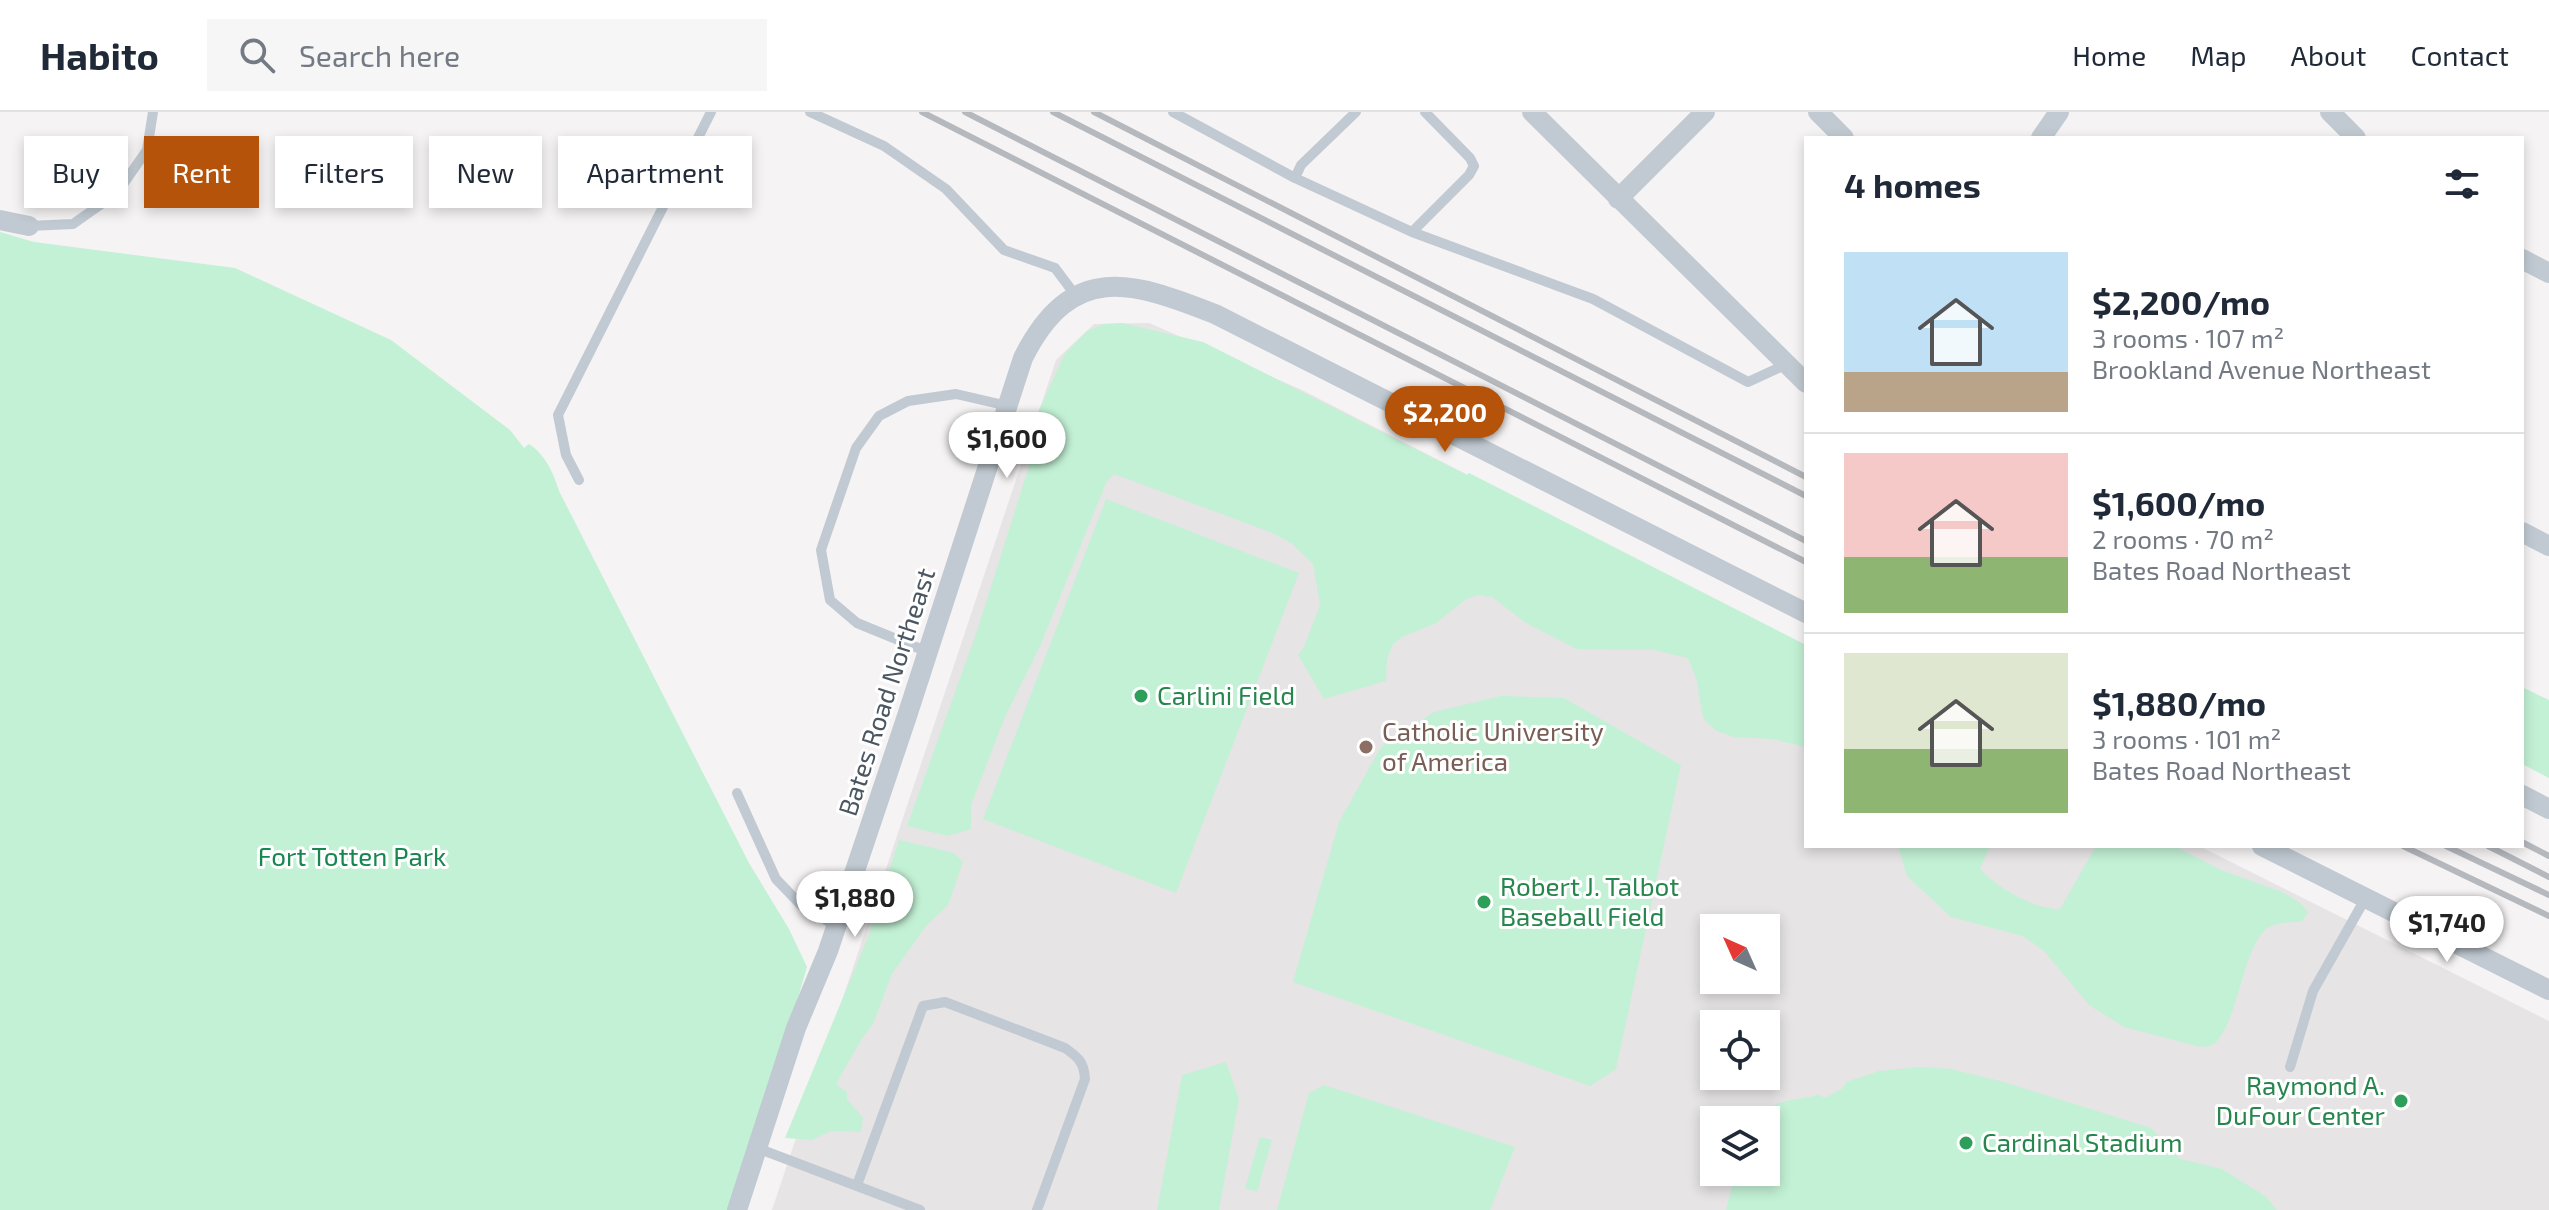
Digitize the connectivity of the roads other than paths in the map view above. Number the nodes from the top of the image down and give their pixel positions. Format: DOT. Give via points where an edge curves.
graph roads {
  1 [pos="153,112"];
  2 [pos="711,112"];
  3 [pos="810,112"];
  4 [pos="1173,112"];
  5 [pos="1356,112"];
  6 [pos="1425,112"];
  7 [pos="1532,112"];
  8 [pos="1705,112"];
  9 [pos="1818,112"];
  10 [pos="2059,112"];
  11 [pos="2330,112"];
  12 [pos="1842,136"];
  13 [pos="2042,136"];
  14 [pos="2354,136"];
  15 [pos="1295,178"];
  16 [pos="1618,199"];
  17 [pos="0,220"];
  18 [pos="29,226"];
  19 [pos="1412,232"];
  20 [pos="2524,260"];
  21 [pos="2549,273"];
  22 [pos="1076,296"];
  23 [pos="1787,364"];
  24 [pos="1804,381"];
  25 [pos="1008,406"];
  26 [pos="579,480"];
  27 [pos="2524,533"];
  28 [pos="2549,546"];
  29 [pos="1804,612"];
  30 [pos="928,652"];
  31 [pos="737,793"];
  32 [pos="2524,796"];
  33 [pos="2549,809"];
  34 [pos="2266,848"];
  35 [pos="2365,899"];
  36 [pos="836,926"];
  37 [pos="2549,990"];
  38 [pos="2290,1067"];
  39 [pos="757,1148"];
  40 [pos="857,1185"];
  41 [pos="737,1210"];
  42 [pos="920,1210"];
  43 [pos="1037,1210"];
  1 -- 18 [label="lane" via="147,150 117,193 73,224"];
  2 -- 26 [label="lane" via="558,415 566,455"];
  3 -- 22 [label="lane" via="884,146 946,189 1004,250 1055,268"];
  4 -- 15 [label="lane"];
  5 -- 15 [label="lane" via="1301,165"];
  6 -- 19 [label="lane" via="1474,166"];
  7 -- 16 [label="street"];
  8 -- 16 [label="street"];
  9 -- 12 [label="street"];
  10 -- 13 [label="street"];
  11 -- 14 [label="street"];
  15 -- 19 [label="lane"];
  16 -- 23 [label="street"];
  17 -- 18 [label="street"];
  19 -- 23 [label="lane" via="1593,299 1748,382"];
  20 -- 21 [label="street"];
  22 -- 25 [label="street, Bates Road Northeast" via="1055,312 1030,344"];
  22 -- 29 [label="street" via="1096,287 1136,287 1215,314"];
  23 -- 24 [label="street"];
  25 -- 30 [label="street, Bates Road Northeast"];
  25 -- 30 [label="lane" via="956,394 908,401 879,416 856,448 821,550 830,600 857,623"];
  27 -- 28 [label="street"];
  30 -- 36 [label="street, Bates Road Northeast"];
  31 -- 36 [label="lane" via="776,879 801,905"];
  32 -- 33 [label="street"];
  34 -- 35 [label="street"];
  35 -- 37 [label="street"];
  35 -- 38 [label="lane" via="2313,991"];
  36 -- 39 [label="street, Bates Road Northeast"];
  39 -- 40 [label="lane"];
  39 -- 41 [label="street, Bates Road Northeast"];
  40 -- 42 [label="lane"];
  40 -- 43 [label="lane" via="923,1006 945,1002 1065,1048 1084,1067 1085,1079"];
}
